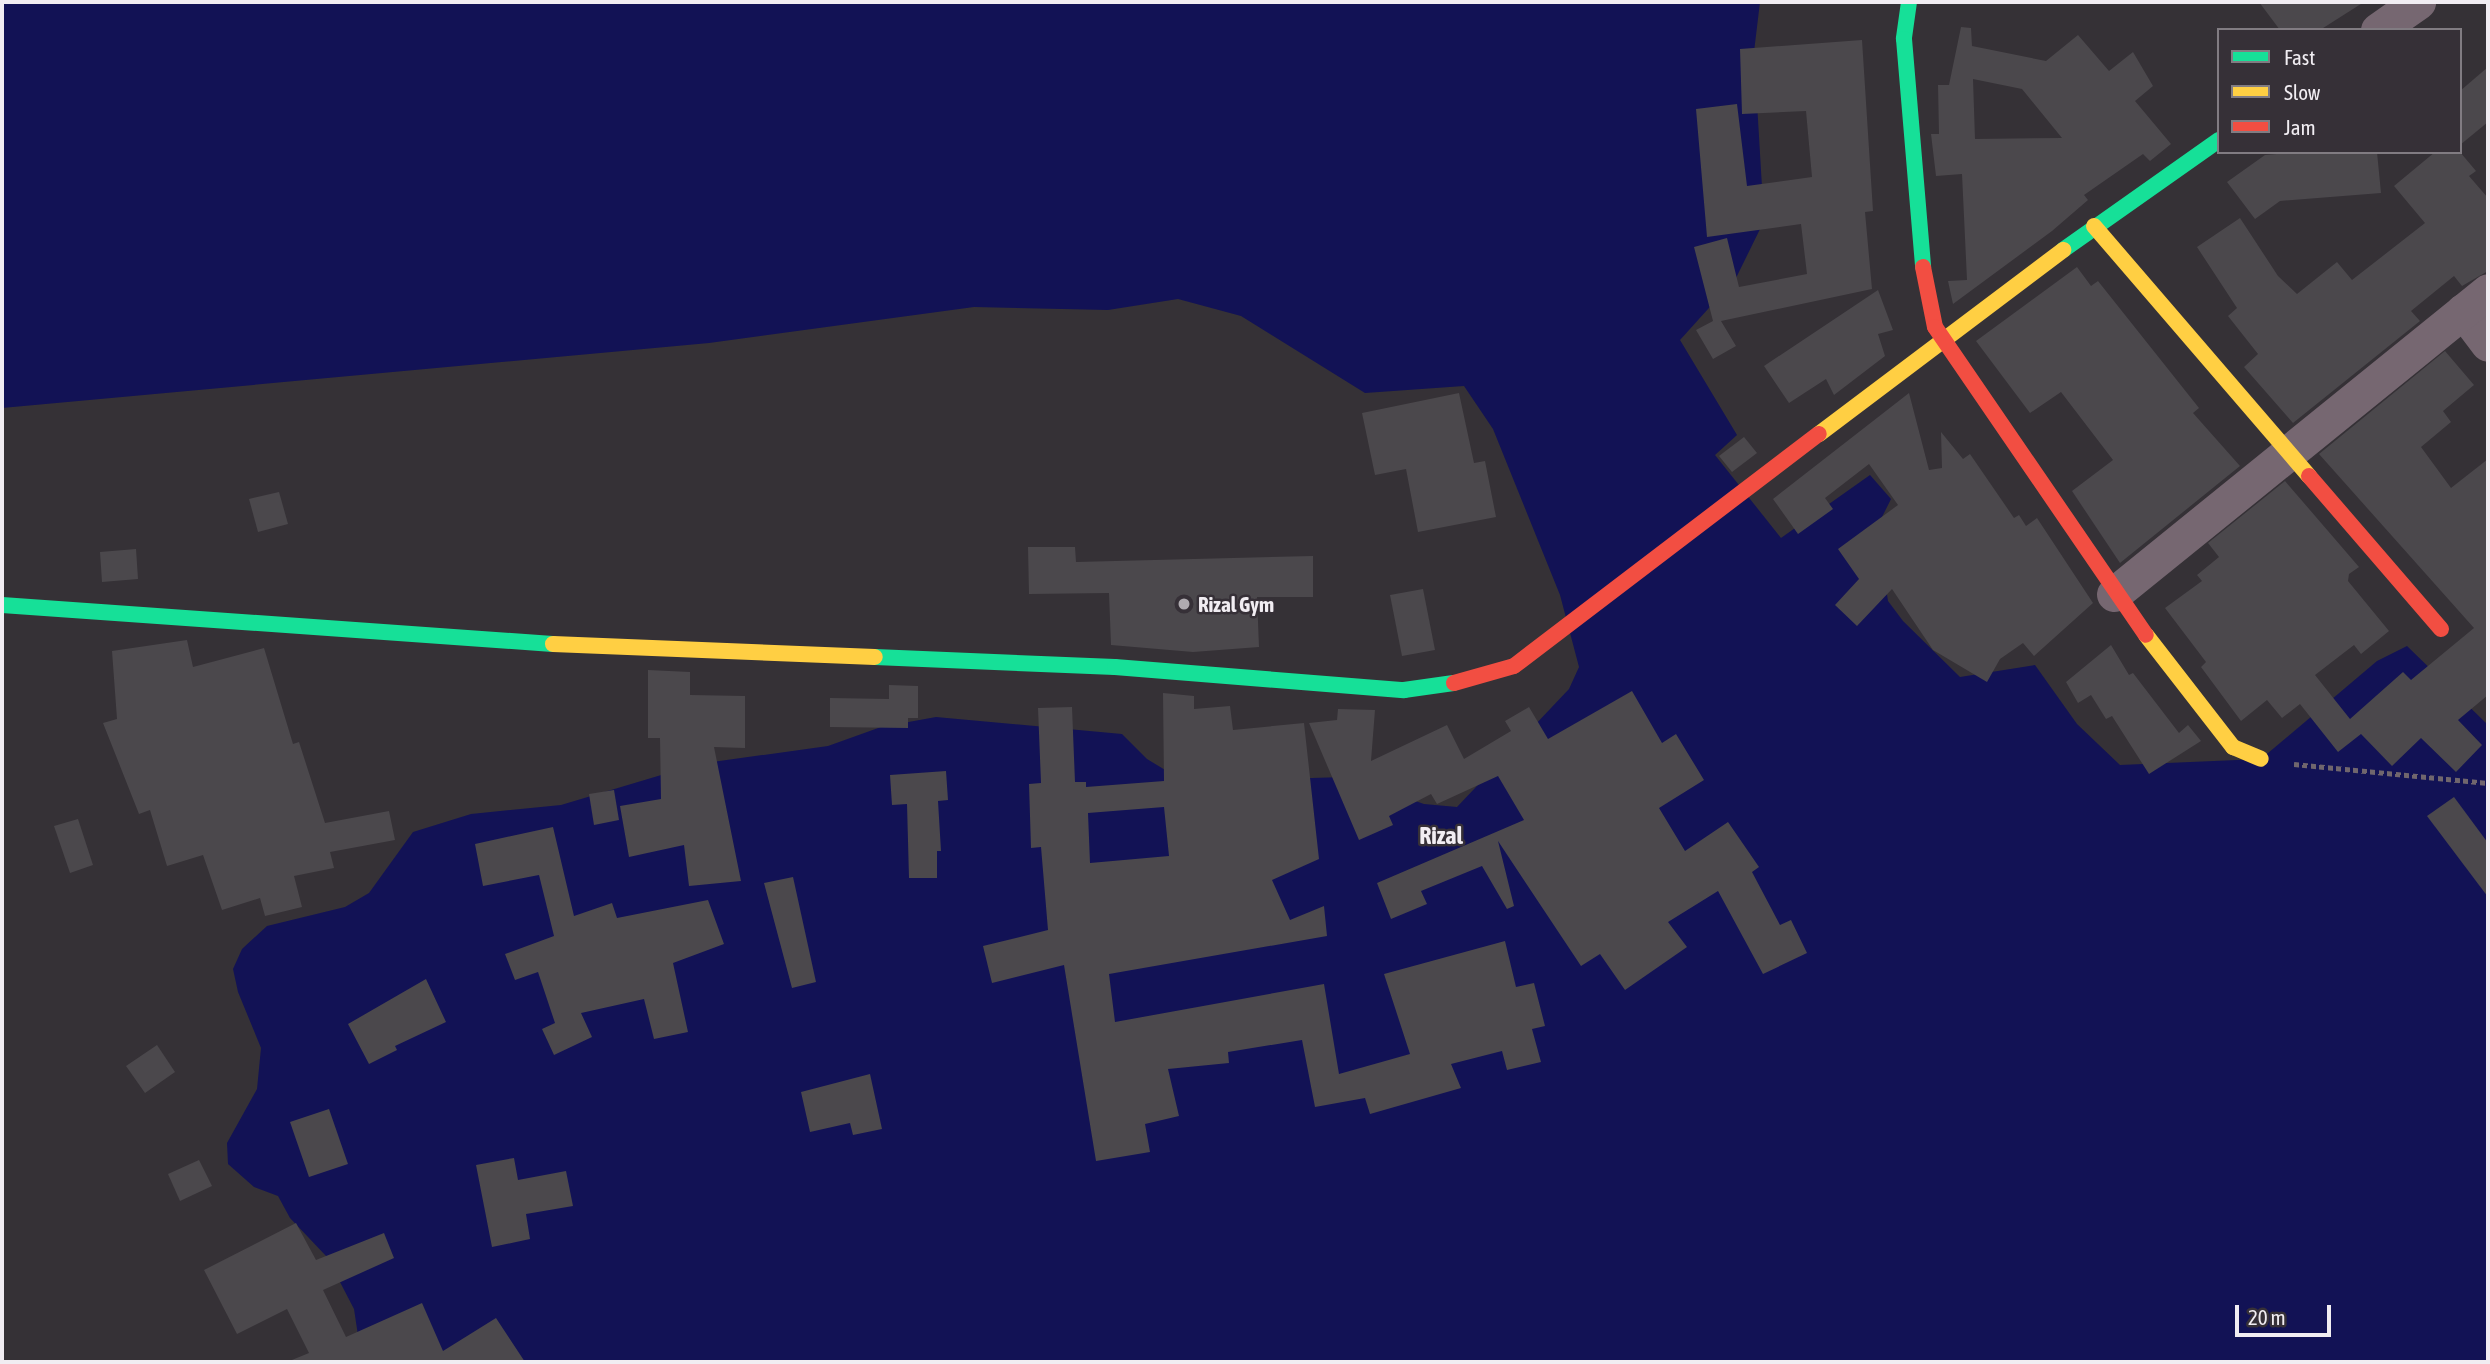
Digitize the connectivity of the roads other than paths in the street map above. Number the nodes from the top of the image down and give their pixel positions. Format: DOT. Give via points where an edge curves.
graph roads {
  1 [pos="1909,2"];
  2 [pos="2418,2"];
  3 [pos="2381,28"];
  4 [pos="2217,141"];
  5 [pos="2094,226"];
  6 [pos="2476,301"];
  7 [pos="1942,340"];
  8 [pos="2488,344"];
  9 [pos="2290,455"];
  10 [pos="2114,594"];
  11 [pos="2,605"];
  12 [pos="2441,629"];
  13 [pos="2262,759"];
  1 -- 7 [label="street" via="1904,39 1916,206 1931,312"];
  2 -- 3 [label="street"];
  4 -- 5 [label="street"];
  5 -- 7 [label="street"];
  5 -- 9 [label="street"];
  6 -- 8 [label="street"];
  6 -- 9 [label="street"];
  7 -- 10 [label="street"];
  7 -- 11 [label="street" via="1514,666 1453,683 1404,690 1115,667 568,645"];
  9 -- 10 [label="street"];
  9 -- 12 [label="street"];
  10 -- 13 [label="street" via="2233,747"];
}
